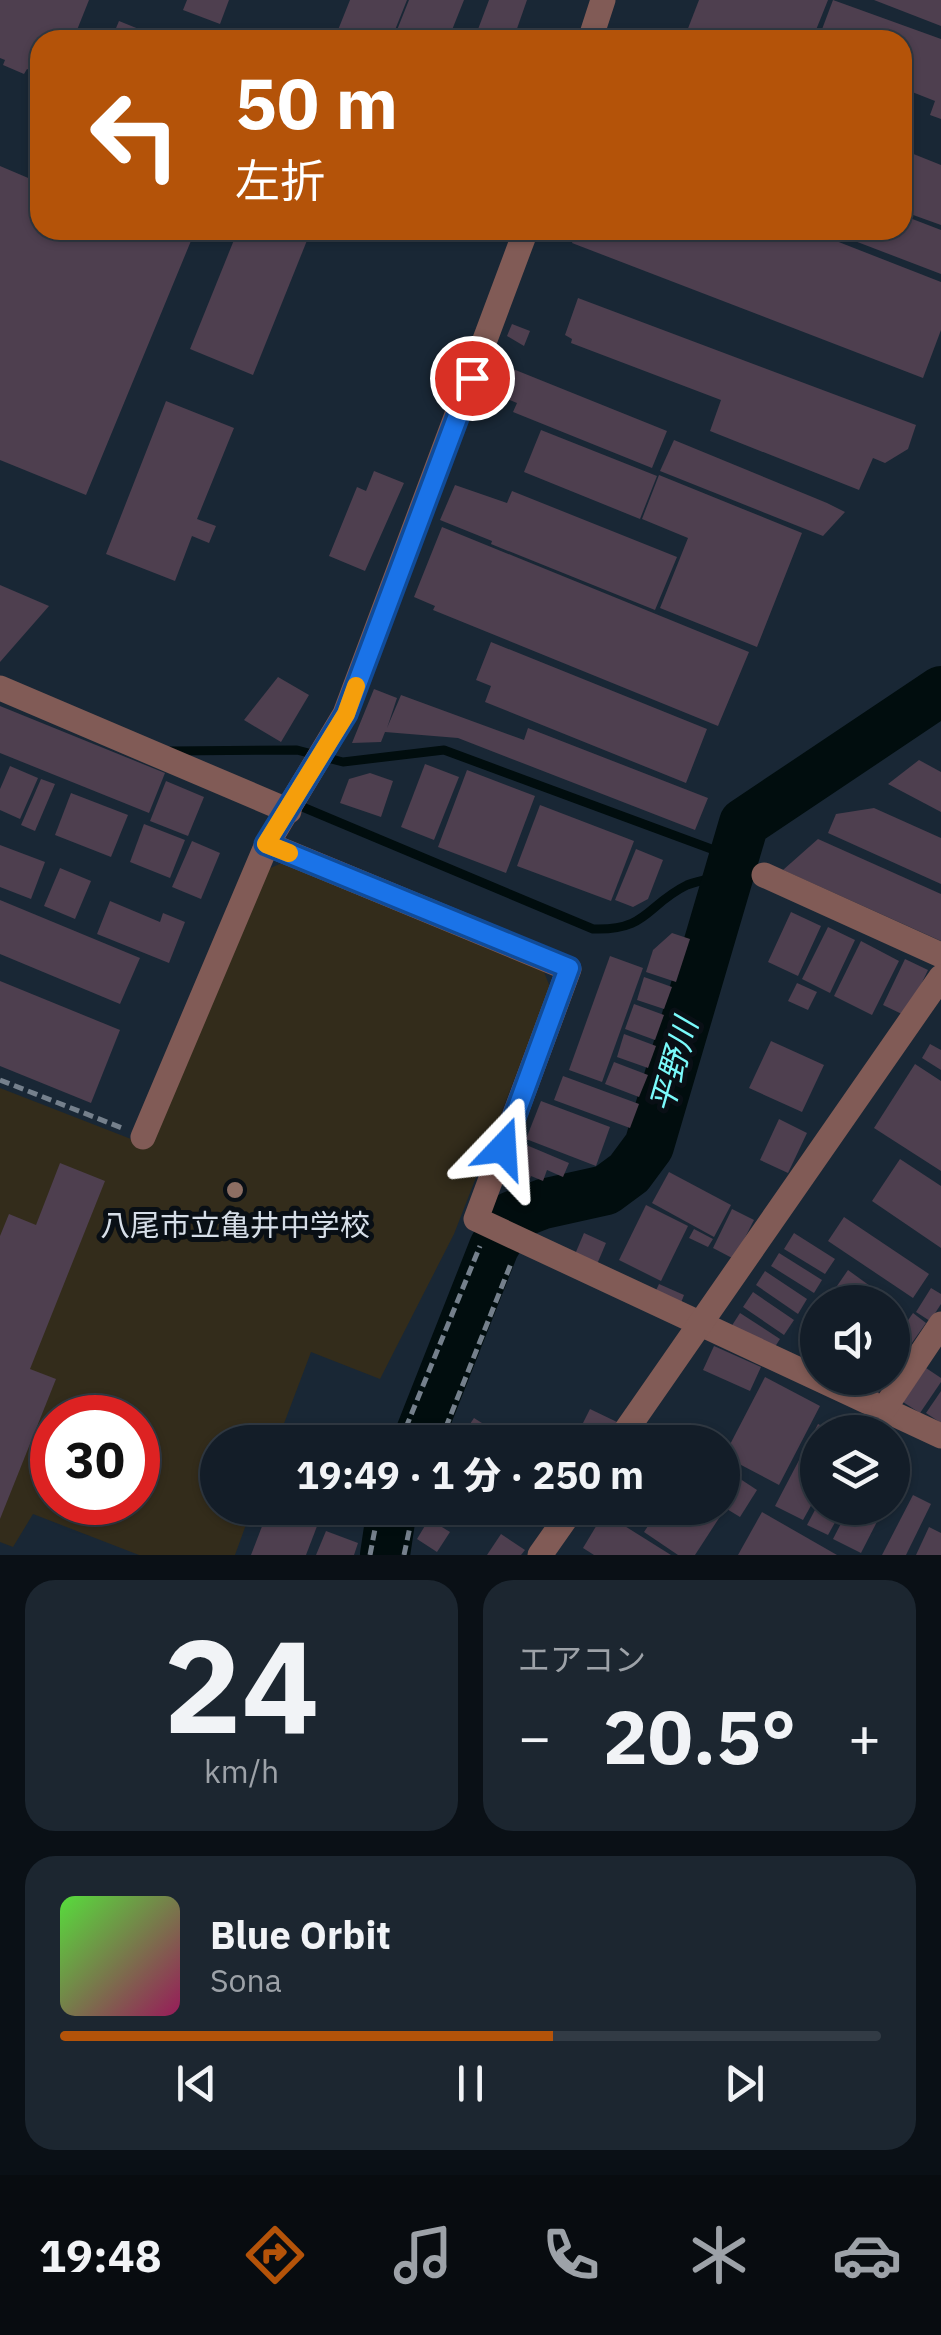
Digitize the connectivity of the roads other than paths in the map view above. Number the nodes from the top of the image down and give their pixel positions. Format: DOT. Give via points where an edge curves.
graph roads {
  1 [pos="603,0"];
  2 [pos="593,30"];
  3 [pos="522,240"];
  4 [pos="0,688"];
  5 [pos="288,811"];
  6 [pos="266,844"];
  7 [pos="764,875"];
  8 [pos="941,955"];
  9 [pos="941,976"];
  10 [pos="144,1136"];
  11 [pos="700,1324"];
  12 [pos="941,1324"];
  13 [pos="884,1410"];
  14 [pos="630,1425"];
  15 [pos="941,1436"];
  16 [pos="560,1525"];
  17 [pos="540,1555"];
  1 -- 2 [label="street"];
  3 -- 5 [label="street" via="346,714"];
  4 -- 5 [label="street"];
  5 -- 6 [label="street"];
  6 -- 10 [label="street"];
  6 -- 11 [label="street" via="569,968 476,1219"];
  7 -- 8 [label="street"];
  9 -- 11 [label="street"];
  11 -- 13 [label="street"];
  11 -- 14 [label="street"];
  12 -- 13 [label="street"];
  13 -- 15 [label="street"];
  16 -- 17 [label="street"];
}
